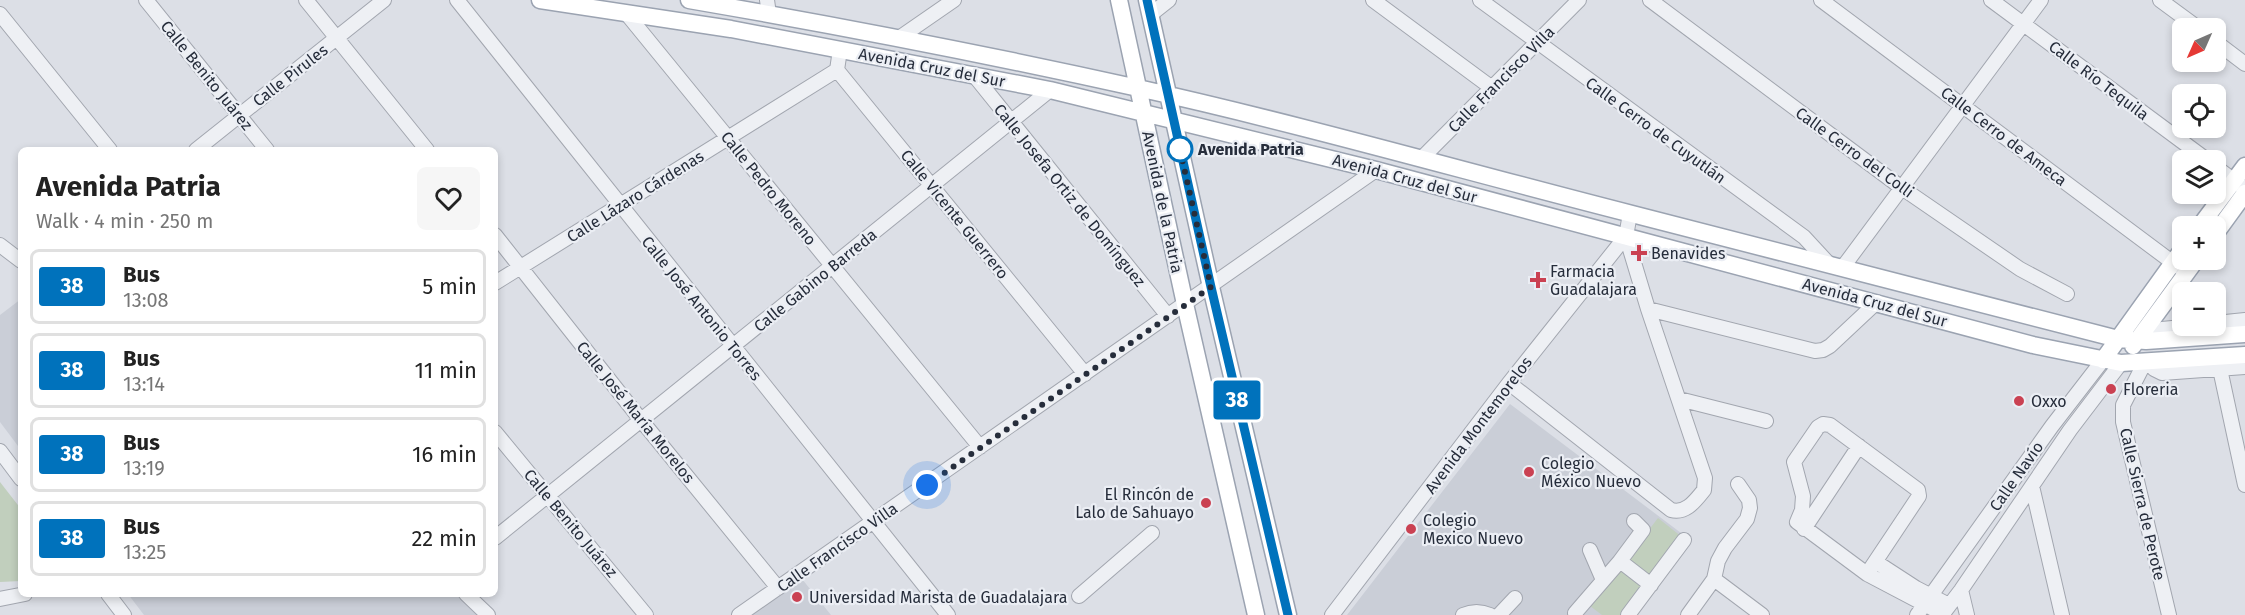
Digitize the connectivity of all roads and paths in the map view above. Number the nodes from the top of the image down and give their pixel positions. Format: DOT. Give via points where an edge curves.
graph roads {
  1 [pos="147,0"];
  2 [pos="306,0"];
  3 [pos="384,0"];
  4 [pos="457,0"];
  5 [pos="540,0"];
  6 [pos="689,0"];
  7 [pos="954,0"];
  8 [pos="1119,0"];
  9 [pos="1169,0"];
  10 [pos="1373,0"];
  11 [pos="1480,0"];
  12 [pos="1580,0"];
  13 [pos="1650,0"];
  14 [pos="1821,0"];
  15 [pos="1991,0"];
  16 [pos="2041,0"];
  17 [pos="2160,0"];
  18 [pos="768,7"];
  19 [pos="1149,8"];
  20 [pos="626,13"];
  21 [pos="0,14"];
  22 [pos="2184,18"];
  23 [pos="2024,24"];
  24 [pos="338,38"];
  25 [pos="898,38"];
  26 [pos="1538,44"];
  27 [pos="840,50"];
  28 [pos="2226,50"];
  29 [pos="2245,64"];
  30 [pos="837,70"];
  31 [pos="973,74"];
  32 [pos="1139,88"];
  33 [pos="1492,88"];
  34 [pos="1050,90"];
  35 [pos="1168,95"];
  36 [pos="1963,106"];
  37 [pos="1144,113"];
  38 [pos="240,115"];
  39 [pos="1173,120"];
  40 [pos="1011,121"];
  41 [pos="728,138"];
  42 [pos="108,147"];
  43 [pos="200,147"];
  44 [pos="265,147"];
  45 [pos="425,147"];
  46 [pos="2194,150"];
  47 [pos="1423,157"];
  48 [pos="2245,166"];
  49 [pos="1376,170"];
  50 [pos="2226,175"];
  51 [pos="931,186"];
  52 [pos="2241,187"];
  53 [pos="1902,188"];
  54 [pos="620,205"];
  55 [pos="1630,214"];
  56 [pos="2211,216"];
  57 [pos="2225,216"];
  58 [pos="1626,236"];
  59 [pos="498,239"];
  60 [pos="0,245"];
  61 [pos="2172,253"];
  62 [pos="18,259"];
  63 [pos="1836,265"];
  64 [pos="832,266"];
  65 [pos="521,267"];
  66 [pos="2176,270"];
  67 [pos="2179,270"];
  68 [pos="498,281"];
  69 [pos="1211,287"];
  70 [pos="2067,294"];
  71 [pos="1877,302"];
  72 [pos="1185,304"];
  73 [pos="1648,309"];
  74 [pos="1168,316"];
  75 [pos="2245,320"];
  76 [pos="2226,322"];
  77 [pos="2172,328"];
  78 [pos="2245,334"];
  79 [pos="2118,339"];
  80 [pos="2141,341"];
  81 [pos="732,346"];
  82 [pos="2245,355"];
  83 [pos="2103,360"];
  84 [pos="2146,362"];
  85 [pos="2121,363"];
  86 [pos="2245,366"];
  87 [pos="2220,369"];
  88 [pos="1085,374"];
  89 [pos="1509,383"];
  90 [pos="1679,399"];
  91 [pos="641,420"];
  92 [pos="1766,421"];
  93 [pos="498,436"];
  94 [pos="1859,446"];
  95 [pos="980,447"];
  96 [pos="0,451"];
  97 [pos="18,475"];
  98 [pos="1738,484"];
  99 [pos="2245,484"];
  100 [pos="2032,486"];
  101 [pos="547,495"];
  102 [pos="1634,521"];
  103 [pos="873,522"];
  104 [pos="1804,530"];
  105 [pos="1152,533"];
  106 [pos="498,536"];
  107 [pos="1684,540"];
  108 [pos="1590,550"];
  109 [pos="1620,561"];
  110 [pos="1876,562"];
  111 [pos="1867,574"];
  112 [pos="1714,579"];
  113 [pos="1604,580"];
  114 [pos="1651,585"];
  115 [pos="778,588"];
  116 [pos="1961,590"];
  117 [pos="18,596"];
  118 [pos="1079,596"];
  119 [pos="110,597"];
  120 [pos="469,597"];
  121 [pos="1515,598"];
  122 [pos="0,600"];
  123 [pos="1924,605"];
  124 [pos="1945,611"];
  125 [pos="1575,613"];
  126 [pos="123,615"];
  127 [pos="488,615"];
  128 [pos="646,615"];
  129 [pos="739,615"];
  130 [pos="948,615"];
  131 [pos="1256,615"];
  132 [pos="1288,615"];
  133 [pos="1332,615"];
  134 [pos="1463,615"];
  135 [pos="1490,615"];
  136 [pos="1499,615"];
  137 [pos="1628,615"];
  138 [pos="1688,615"];
  139 [pos="1762,615"];
  140 [pos="1966,615"];
  141 [pos="2062,615"];
  142 [pos="2169,615"];
  1 -- 38 [label="street, Calle Benito Juárez"];
  2 -- 24 [label="street"];
  3 -- 24 [label="street, Calle Pirules"];
  4 -- 54 [label="street, Calle José Antonio Torres"];
  5 -- 20 [label="main road, Avenida Cruz del Sur"];
  6 -- 18 [label="main road, Avenida Cruz del Sur"];
  7 -- 25 [label="street"];
  8 -- 32 [label="main road, Avenida de la Patria"];
  9 -- 19 [label="street"];
  10 -- 33 [label="street"];
  11 -- 26 [label="street, Calle Cerro de Cuyutlán"];
  12 -- 26 [label="street, Calle Francisco Villa"];
  13 -- 53 [label="street, Calle Cerro del Colli"];
  14 -- 36 [label="street, Calle Cerro de Ameca"];
  15 -- 23 [label="street, Calle Río Tequila"];
  16 -- 23 [label="street"];
  17 -- 22 [label="street"];
  18 -- 25 [label="main road, Avenida Cruz del Sur"];
  19 -- 35 [label="main road, Avenida de la Patria"];
  20 -- 27 [label="main road, Avenida Cruz del Sur"];
  20 -- 41 [label="street, Calle Pedro Moreno"];
  21 -- 42 [label="street"];
  23 -- 36 [label="street"];
  23 -- 46 [label="street, Calle Río Tequila"];
  24 -- 38 [label="street, Calle Pirules"];
  24 -- 45 [label="street"];
  25 -- 32 [label="main road, Avenida Cruz del Sur"];
  26 -- 33 [label="street, Calle Francisco Villa"];
  26 -- 63 [label="street, Calle Cerro de Cuyutlán" via="1804,237"];
  27 -- 30 [label="street"];
  27 -- 31 [label="main road, Avenida Cruz del Sur"];
  28 -- 29 [label="street"];
  30 -- 41 [label="street, Calle Lázaro Cárdenas"];
  30 -- 51 [label="street, Calle Vicente Guerrero"];
  31 -- 34 [label="main road, Avenida Cruz del Sur"];
  31 -- 40 [label="street, Calle Josefa Ortiz de Domínguez"];
  32 -- 35 [label="main road, Avenida Cruz del Sur"];
  32 -- 37 [label="main road, Avenida de la Patria"];
  33 -- 47 [label="street, Calle Francisco Villa"];
  34 -- 37 [label="main road, Avenida Cruz del Sur"];
  34 -- 40 [label="street, Calle Gabino Barreda"];
  35 -- 39 [label="main road, Avenida de la Patria"];
  35 -- 47 [label="main road, Avenida Cruz del Sur"];
  36 -- 53 [label="street"];
  36 -- 61 [label="street, Calle Cerro de Ameca"];
  37 -- 39 [label="main road, Avenida Cruz del Sur"];
  37 -- 72 [label="main road, Avenida de la Patria"];
  38 -- 43 [label="street, Calle Pirules"];
  38 -- 44 [label="street, Calle Benito Juárez"];
  39 -- 49 [label="main road, Avenida Cruz del Sur"];
  39 -- 69 [label="main road, Avenida de la Patria"];
  40 -- 51 [label="street, Calle Gabino Barreda"];
  40 -- 74 [label="street, Calle Josefa Ortiz de Domínguez"];
  41 -- 54 [label="street, Calle Lázaro Cárdenas"];
  41 -- 64 [label="street, Calle Pedro Moreno"];
  47 -- 55 [label="main road, Avenida Cruz del Sur"];
  48 -- 52 [label="main road"];
  49 -- 58 [label="main road, Avenida Cruz del Sur"];
  49 -- 69 [label="street, Calle Francisco Villa"];
  50 -- 52 [label="street"];
  51 -- 64 [label="street, Calle Gabino Barreda"];
  51 -- 88 [label="street, Calle Vicente Guerrero"];
  52 -- 56 [label="main road"];
  52 -- 57 [label="main road"];
  53 -- 63 [label="street"];
  53 -- 70 [label="street, Calle Cerro del Colli" via="2020,269"];
  54 -- 65 [label="street, Calle Lázaro Cárdenas"];
  54 -- 81 [label="street, Calle José Antonio Torres"];
  55 -- 58 [label="street"];
  55 -- 63 [label="main road, Avenida Cruz del Sur"];
  58 -- 71 [label="main road, Avenida Cruz del Sur"];
  58 -- 73 [label="street"];
  58 -- 89 [label="street, Avenida Montemorelos"];
  59 -- 65 [label="street, Calle José María Morelos"];
  60 -- 62 [label="street"];
  63 -- 79 [label="main road, Avenida Cruz del Sur"];
  64 -- 81 [label="street, Calle Gabino Barreda"];
  64 -- 95 [label="street, Calle Pedro Moreno"];
  65 -- 68 [label="street, Calle Lázaro Cárdenas"];
  65 -- 91 [label="street, Calle José María Morelos"];
  66 -- 79 [label="main road, Calle Navío"];
  67 -- 80 [label="main road, Calle Navío"];
  69 -- 72 [label="street, Calle Francisco Villa"];
  69 -- 132 [label="main road, Avenida de la Patria"];
  71 -- 73 [label="street" via="1830,346 1815,351"];
  71 -- 83 [label="main road, Avenida Cruz del Sur"];
  72 -- 74 [label="street, Calle Francisco Villa"];
  72 -- 131 [label="main road, Avenida de la Patria"];
  73 -- 90 [label="street"];
  74 -- 88 [label="street, Calle Francisco Villa"];
  75 -- 76 [label="street"];
  77 -- 80 [label="street"];
  78 -- 80 [label="main road, Avenida Cruz del Sur"];
  79 -- 80 [label="main road, Avenida Cruz del Sur"];
  79 -- 83 [label="main road, Calle Navío"];
  80 -- 85 [label="main road, Calle Navío"];
  81 -- 91 [label="street, Calle Gabino Barreda"];
  81 -- 103 [label="street, Calle José Antonio Torres"];
  82 -- 84 [label="main road, Avenida Cruz del Sur"];
  83 -- 85 [label="main road, Avenida Cruz del Sur"];
  83 -- 123 [label="street, Calle Navío"];
  84 -- 85 [label="main road, Avenida Cruz del Sur"];
  84 -- 87 [label="street" via="2162,373"];
  84 -- 142 [label="street, Calle Sierra de Perote" via="2123,405 2123,422"];
  85 -- 100 [label="street, Calle Navío"];
  86 -- 87 [label="street"];
  87 -- 99 [label="street"];
  88 -- 95 [label="street, Calle Francisco Villa"];
  89 -- 90 [label="street" via="1664,506 1678,512 1689,507 1706,486"];
  89 -- 133 [label="street, Avenida Montemorelos"];
  90 -- 92 [label="street"];
  91 -- 101 [label="street, Calle Gabino Barreda"];
  91 -- 115 [label="street, Calle José María Morelos"];
  93 -- 101 [label="street, Calle Benito Juárez"];
  94 -- 104 [label="street"];
  94 -- 104 [label="street" via="1823,424 1796,459 1794,466 1803,496 1797,522"];
  94 -- 110 [label="street" via="1916,486 1919,493"];
  95 -- 103 [label="street, Calle Francisco Villa"];
  96 -- 97 [label="street"];
  98 -- 112 [label="street" via="1750,508 1747,519 1718,561"];
  100 -- 116 [label="street, Calle Navío"];
  100 -- 141 [label="street"];
  101 -- 106 [label="street, Calle Gabino Barreda"];
  101 -- 128 [label="street, Calle Benito Juárez"];
  102 -- 109 [label="street" via="1643,530"];
  103 -- 115 [label="street, Calle Francisco Villa"];
  103 -- 130 [label="street, Calle José Antonio Torres"];
  104 -- 111 [label="street"];
  105 -- 118 [label="street"];
  107 -- 114 [label="street"];
  108 -- 113 [label="street"];
  109 -- 113 [label="street"];
  109 -- 114 [label="street"];
  110 -- 111 [label="street"];
  110 -- 123 [label="street"];
  111 -- 123 [label="street"];
  112 -- 138 [label="street"];
  112 -- 139 [label="street"];
  113 -- 125 [label="street"];
  114 -- 137 [label="street"];
  115 -- 129 [label="street, Calle Francisco Villa"];
  116 -- 124 [label="street, Calle Navío"];
  116 -- 140 [label="street"];
  117 -- 122 [label="street"];
  119 -- 126 [label="street"];
  120 -- 127 [label="street"];
  121 -- 136 [label="street"];
  123 -- 124 [label="street"];
  134 -- 135 [label="street"];
}
